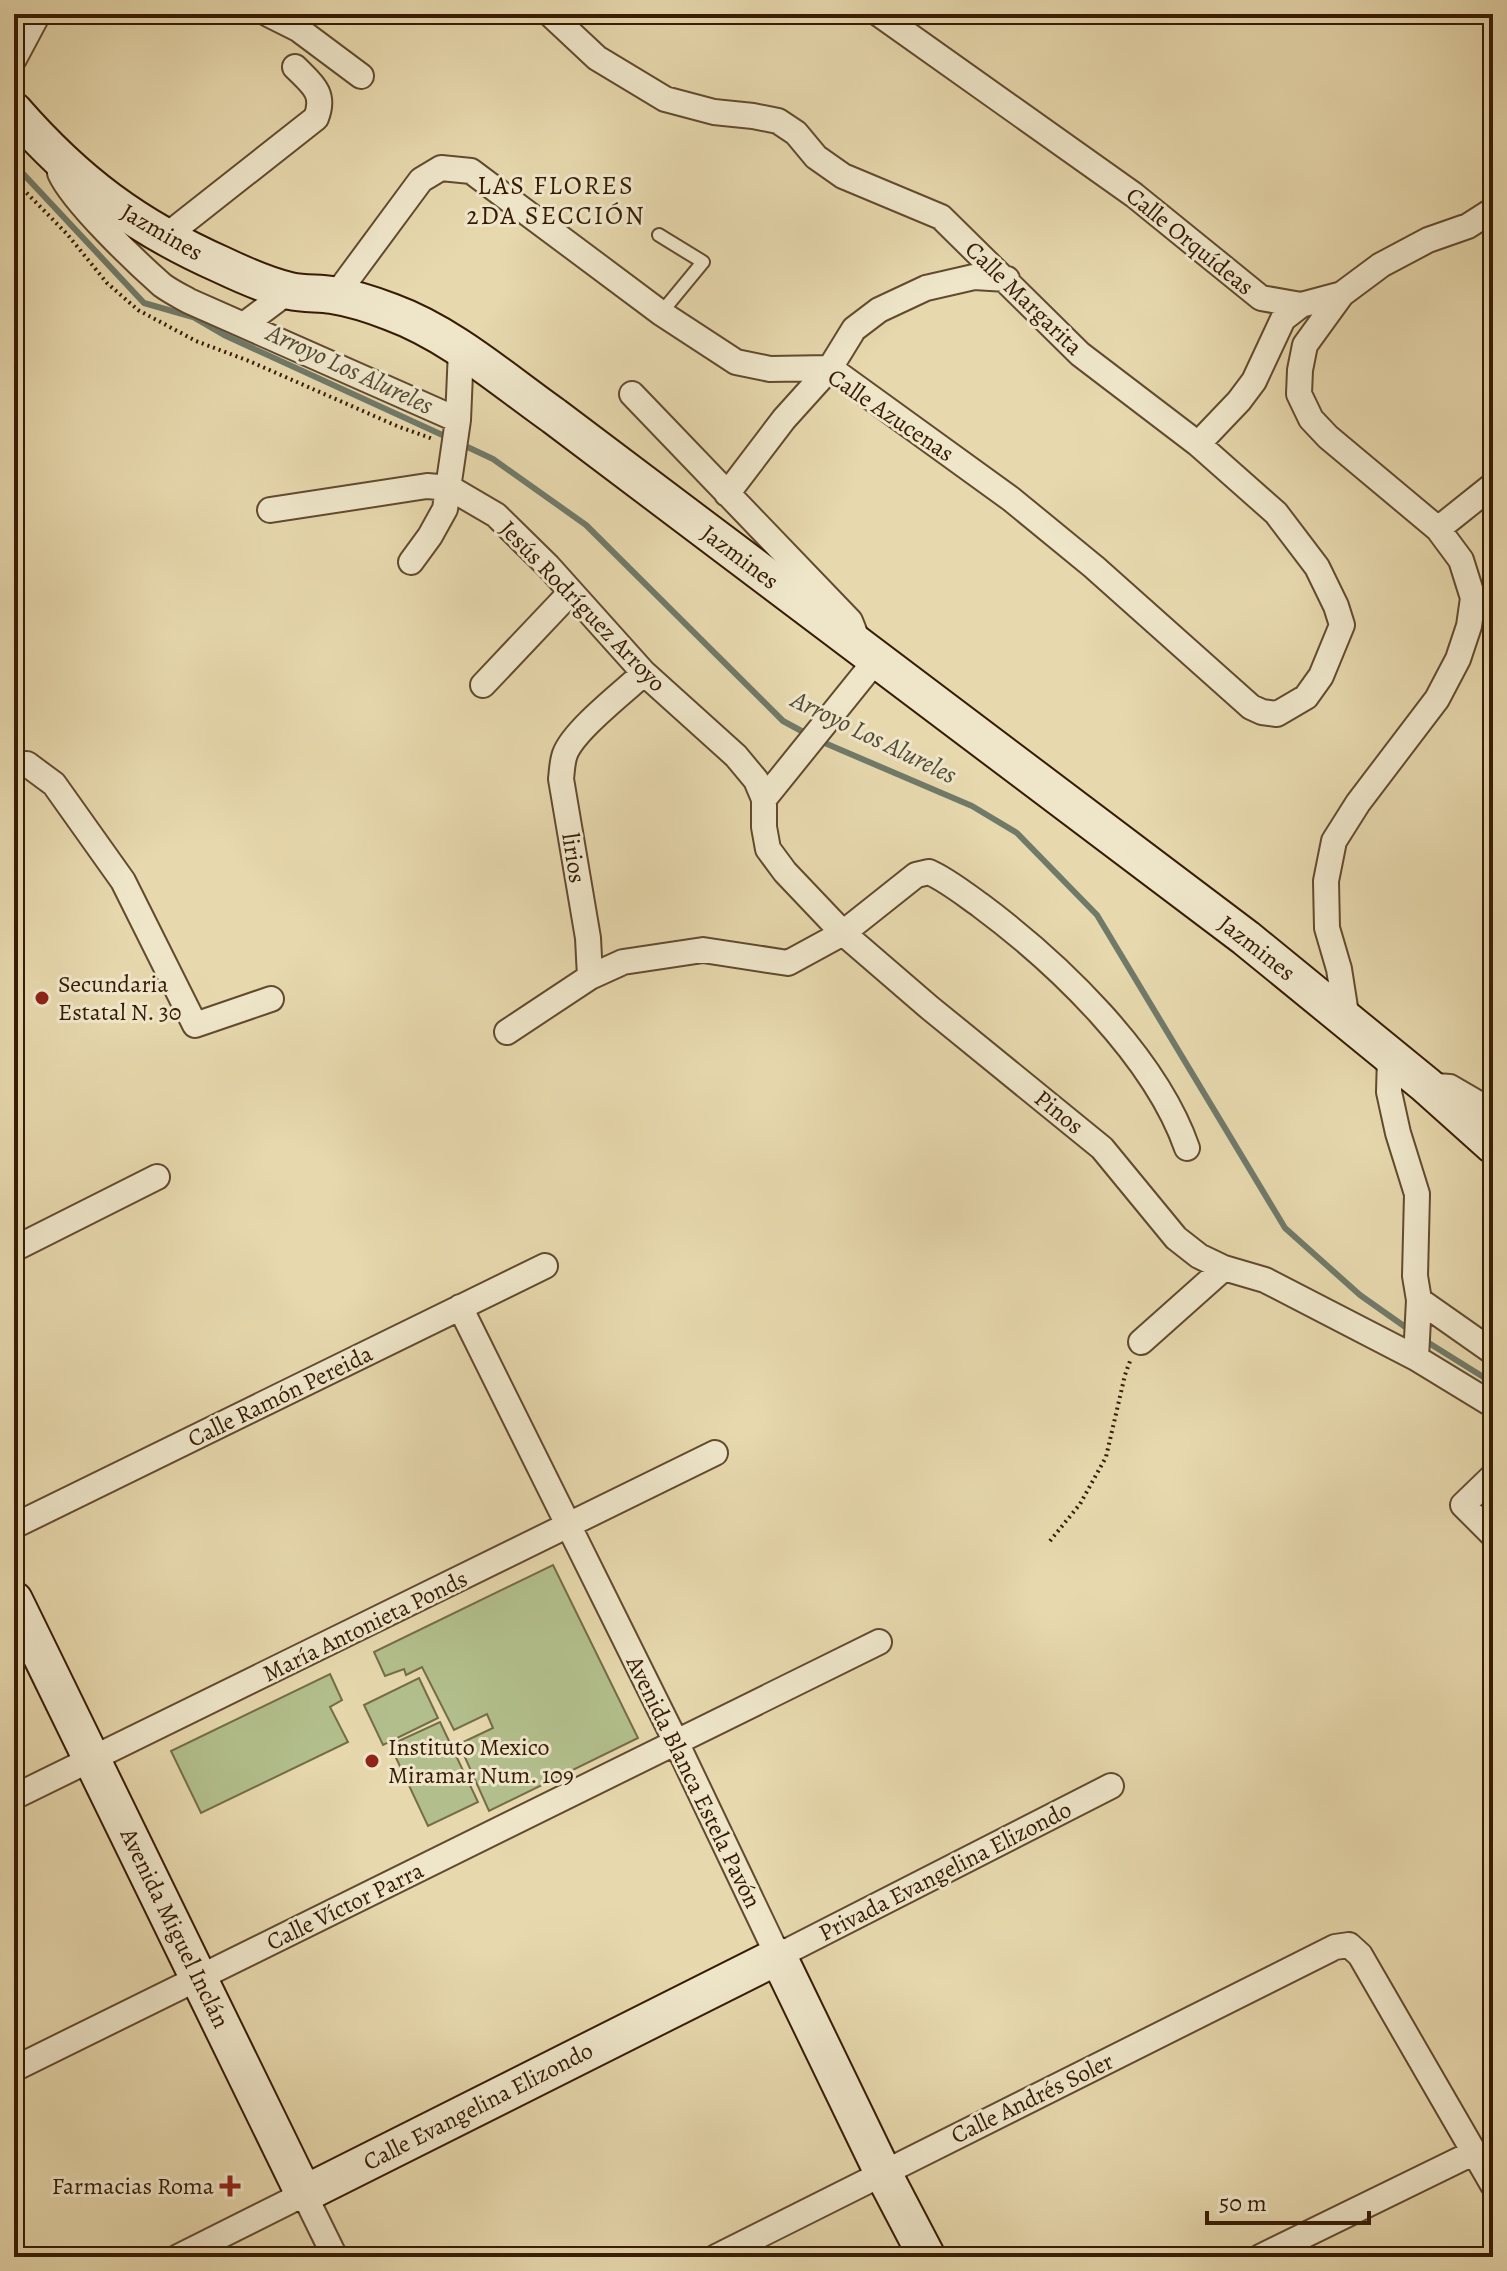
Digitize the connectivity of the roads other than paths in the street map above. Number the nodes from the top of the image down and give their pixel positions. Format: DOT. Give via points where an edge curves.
graph roads {
  1 [pos="38,14"];
  2 [pos="268,14"];
  3 [pos="550,14"];
  4 [pos="879,14"];
  5 [pos="14,59"];
  6 [pos="295,67"];
  7 [pos="361,76"];
  8 [pos="14,111"];
  9 [pos="52,154"];
  10 [pos="1493,210"];
  11 [pos="659,235"];
  12 [pos="165,237"];
  13 [pos="1007,279"];
  14 [pos="289,291"];
  15 [pos="1342,294"];
  16 [pos="336,295"];
  17 [pos="1301,305"];
  18 [pos="661,313"];
  19 [pos="245,324"];
  20 [pos="461,350"];
  21 [pos="830,368"];
  22 [pos="632,394"];
  23 [pos="457,430"];
  24 [pos="1198,444"];
  25 [pos="1493,485"];
  26 [pos="450,488"];
  27 [pos="727,494"];
  28 [pos="270,510"];
  29 [pos="1438,529"];
  30 [pos="411,562"];
  31 [pos="571,592"];
  32 [pos="868,654"];
  33 [pos="644,673"];
  34 [pos="483,685"];
  35 [pos="1286,710"];
  36 [pos="14,764"];
  37 [pos="764,799"];
  38 [pos="843,933"];
  39 [pos="590,977"];
  40 [pos="271,999"];
  41 [pos="1347,1020"];
  42 [pos="507,1032"];
  43 [pos="1390,1056"];
  44 [pos="1426,1085"];
  45 [pos="1493,1112"];
  46 [pos="1493,1145"];
  47 [pos="1187,1148"];
  48 [pos="157,1177"];
  49 [pos="14,1249"];
  50 [pos="545,1266"];
  51 [pos="1224,1268"];
  52 [pos="1419,1300"];
  53 [pos="460,1307"];
  54 [pos="1141,1342"];
  55 [pos="1493,1352"];
  56 [pos="1416,1355"];
  57 [pos="1493,1405"];
  58 [pos="715,1453"];
  59 [pos="1493,1476"];
  60 [pos="14,1526"];
  61 [pos="569,1526"];
  62 [pos="1493,1535"];
  63 [pos="14,1600"];
  64 [pos="879,1642"];
  65 [pos="676,1742"];
  66 [pos="92,1759"];
  67 [pos="1111,1786"];
  68 [pos="14,1797"];
  69 [pos="778,1956"];
  70 [pos="200,1978"];
  71 [pos="14,2069"];
  72 [pos="1475,2152"];
  73 [pos="883,2173"];
  74 [pos="1493,2185"];
  75 [pos="304,2194"];
  76 [pos="178,2257"];
  77 [pos="335,2257"];
  78 [pos="716,2257"];
  79 [pos="927,2257"];
  80 [pos="1260,2257"];
  1 -- 5 [label="street"];
  2 -- 7 [label="street" via="298,29"];
  3 -- 13 [label="street, Calle Margarita" via="597,58 665,99 778,121 843,176 941,217"];
  4 -- 17 [label="street, Calle Orquídeas" via="1134,195 1261,298"];
  6 -- 12 [label="street" via="317,90 321,106 316,118"];
  8 -- 9 [label="main road, Jazmines"];
  9 -- 12 [label="main road, Jazmines" via="132,218"];
  9 -- 19 [label="street" via="64,182 164,287"];
  10 -- 15 [label="street" via="1381,265"];
  11 -- 18 [label="lane" via="703,262"];
  12 -- 14 [label="main road, Jazmines"];
  13 -- 21 [label="street" via="974,277 926,288 879,310 854,329"];
  13 -- 24 [label="street, Calle Margarita" via="1080,354"];
  14 -- 16 [label="main road, Jazmines"];
  14 -- 19 [label="street"];
  15 -- 17 [label="street, Calle Orquídeas"];
  15 -- 29 [label="street" via="1305,345 1299,394 1311,419 1328,437"];
  16 -- 18 [label="street, Calle Azucenas" via="421,180 441,168 471,171"];
  16 -- 20 [label="main road, Jazmines" via="392,312"];
  17 -- 24 [label="street" via="1283,319 1254,381"];
  18 -- 21 [label="street, Calle Azucenas" via="736,362 770,369"];
  19 -- 23 [label="street"];
  20 -- 23 [label="street"];
  20 -- 32 [label="main road, Jazmines"];
  21 -- 27 [label="street"];
  21 -- 35 [label="street, Calle Azucenas" via="1011,499 1251,707 1277,714"];
  22 -- 27 [label="street"];
  23 -- 26 [label="street"];
  24 -- 35 [label="street, Calle Margarita" via="1276,513 1317,567 1336,606 1342,625 1321,676 1306,697"];
  25 -- 29 [label="street"];
  26 -- 28 [label="street" via="427,486"];
  26 -- 30 [label="street" via="445,509"];
  26 -- 31 [label="street, Jesús Rodríguez Arroyo" via="496,515"];
  27 -- 32 [label="street" via="850,621"];
  29 -- 41 [label="street" via="1461,560 1473,598 1469,626 1437,699 1334,841 1326,881 1327,928"];
  31 -- 33 [label="street, Jesús Rodríguez Arroyo"];
  31 -- 34 [label="street"];
  32 -- 37 [label="street" via="823,726"];
  32 -- 41 [label="main road, Jazmines"];
  33 -- 37 [label="street, Jesús Rodríguez Arroyo" via="736,756"];
  33 -- 39 [label="street, lirios" via="580,733 563,757 561,779"];
  36 -- 40 [label="street" via="27,764 54,784 123,881 195,1025"];
  37 -- 38 [label="street, Pinos" via="768,849"];
  38 -- 39 [label="street" via="788,963 703,950 623,962"];
  38 -- 47 [label="street" via="916,875 929,872 941,878 1056,967 1155,1084 1177,1119"];
  38 -- 51 [label="street, Pinos" via="1102,1148 1176,1238"];
  39 -- 42 [label="street"];
  41 -- 43 [label="main road, Jazmines"];
  43 -- 44 [label="main road, Jazmines"];
  43 -- 52 [label="street" via="1389,1092 1417,1194"];
  44 -- 45 [label="street" via="1450,1087"];
  44 -- 46 [label="main road, Jazmines"];
  48 -- 49 [label="street"];
  50 -- 53 [label="street, Calle Ramón Pereida"];
  51 -- 54 [label="street"];
  51 -- 56 [label="street, Pinos" via="1265,1280"];
  52 -- 55 [label="street"];
  52 -- 56 [label="street"];
  53 -- 60 [label="street, Calle Ramón Pereida"];
  53 -- 61 [label="street, Avenida Blanca Estela Pavón"];
  56 -- 57 [label="street"];
  58 -- 61 [label="street, María Antonieta Ponds"];
  59 -- 62 [label="street" via="1463,1505"];
  61 -- 65 [label="street, Avenida Blanca Estela Pavón"];
  61 -- 66 [label="street, María Antonieta Ponds"];
  63 -- 66 [label="main road, Avenida Miguel Inclán"];
  64 -- 65 [label="street, Calle Víctor Parra"];
  65 -- 69 [label="street, Avenida Blanca Estela Pavón"];
  65 -- 70 [label="street, Calle Víctor Parra"];
  66 -- 68 [label="street, María Antonieta Ponds"];
  66 -- 70 [label="main road, Avenida Miguel Inclán"];
  67 -- 69 [label="street, Privada Evangelina Elizondo"];
  69 -- 73 [label="main road, Avenida Blanca Estela Pavón"];
  69 -- 75 [label="main road, Calle Evangelina Elizondo"];
  70 -- 71 [label="street, Calle Víctor Parra"];
  70 -- 75 [label="main road, Avenida Miguel Inclán"];
  72 -- 73 [label="street, Calle Andrés Soler" via="1360,1955 1349,1945 1335,1947"];
  72 -- 74 [label="street"];
  72 -- 80 [label="street"];
  73 -- 78 [label="street, Calle Andrés Soler"];
  73 -- 79 [label="main road, Avenida Blanca Estela Pavón"];
  75 -- 76 [label="street, Calle Evangelina Elizondo"];
  75 -- 77 [label="street, Avenida Miguel Inclán"];
}
